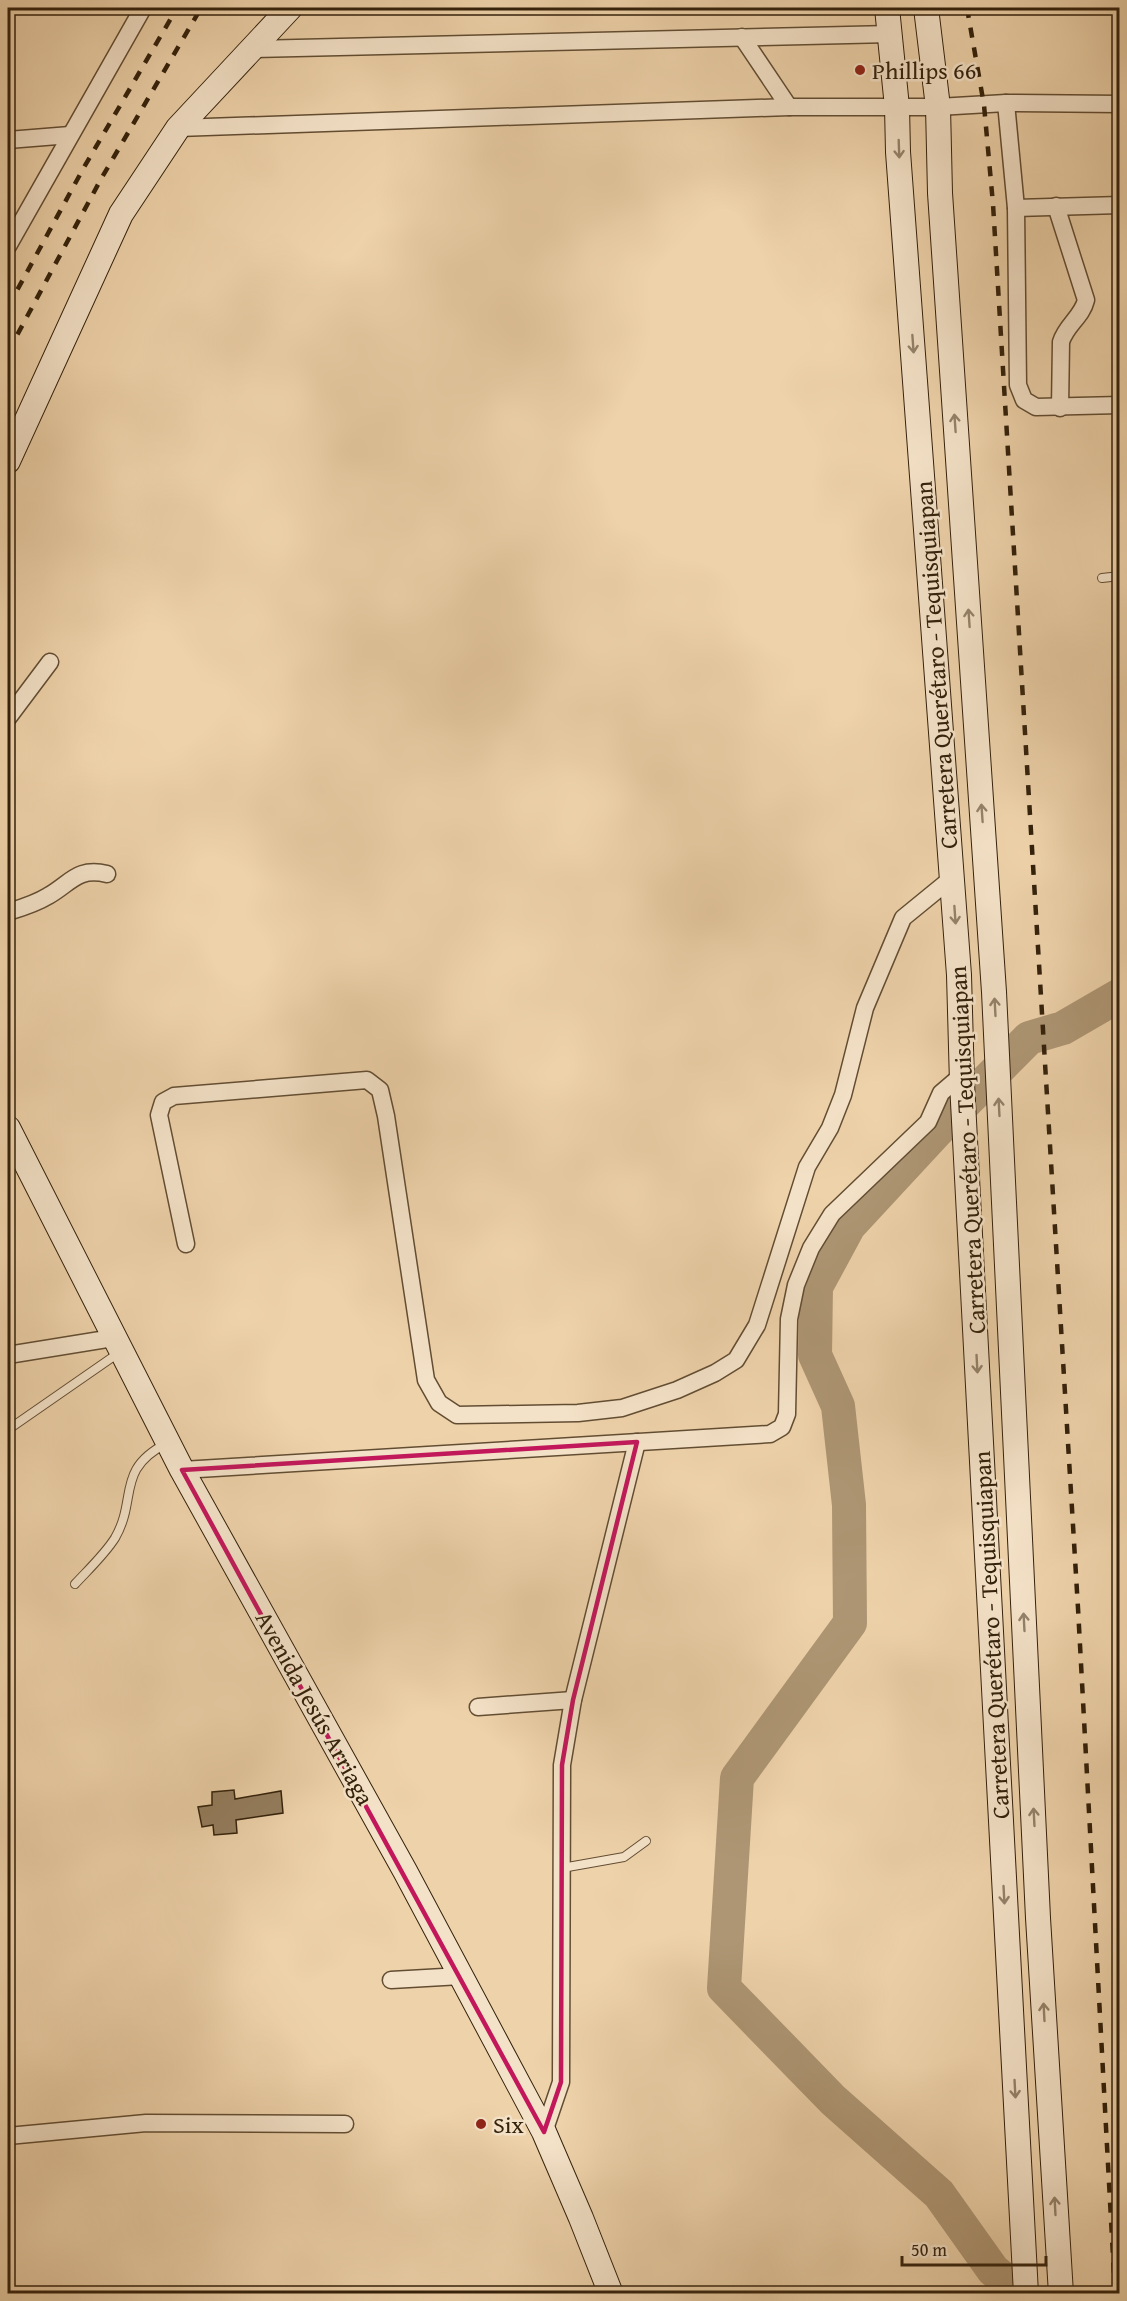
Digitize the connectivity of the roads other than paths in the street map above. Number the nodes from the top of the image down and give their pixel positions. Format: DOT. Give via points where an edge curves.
graph roads {
  1 [pos="143,8"];
  2 [pos="290,8"];
  3 [pos="887,8"];
  4 [pos="926,8"];
  5 [pos="891,34"];
  6 [pos="742,37"];
  7 [pos="252,49"];
  8 [pos="1006,104"];
  9 [pos="1119,104"];
  10 [pos="789,107"];
  11 [pos="897,107"];
  12 [pos="938,107"];
  13 [pos="178,128"];
  14 [pos="70,135"];
  15 [pos="8,140"];
  16 [pos="1119,205"];
  17 [pos="1056,206"];
  18 [pos="1016,208"];
  19 [pos="8,246"];
  20 [pos="1119,405"];
  21 [pos="1060,408"];
  22 [pos="8,461"];
  23 [pos="1119,576"];
  24 [pos="1102,578"];
  25 [pos="50,662"];
  26 [pos="8,718"];
  27 [pos="107,874"];
  28 [pos="952,878"];
  29 [pos="8,912"];
  30 [pos="962,1079"];
  31 [pos="8,1128"];
  32 [pos="186,1244"];
  33 [pos="117,1345"];
  34 [pos="8,1355"];
  35 [pos="9,1429"];
  36 [pos="637,1442"];
  37 [pos="168,1443"];
  38 [pos="182,1470"];
  39 [pos="75,1584"];
  40 [pos="573,1700"];
  41 [pos="478,1707"];
  42 [pos="646,1841"];
  43 [pos="562,1868"];
  44 [pos="460,1976"];
  45 [pos="391,1980"];
  46 [pos="345,2124"];
  47 [pos="544,2132"];
  48 [pos="8,2136"];
  49 [pos="1060,2290"];
  50 [pos="610,2294"];
  51 [pos="1026,2294"];
  1 -- 14 [label="street"];
  2 -- 7 [label="main road"];
  3 -- 5 [label="main road, Carretera Querétaro - Tequisquiapan"];
  4 -- 12 [label="main road, Carretera Querétaro - Tequisquiapan"];
  5 -- 6 [label="street"];
  5 -- 11 [label="main road, Carretera Querétaro - Tequisquiapan"];
  6 -- 7 [label="street"];
  6 -- 10 [label="street"];
  7 -- 13 [label="main road"];
  8 -- 9 [label="street"];
  8 -- 12 [label="street"];
  8 -- 18 [label="street"];
  10 -- 11 [label="street"];
  10 -- 13 [label="street"];
  11 -- 12 [label="street"];
  11 -- 28 [label="main road, Carretera Querétaro - Tequisquiapan, one-way"];
  49 -- 12 [label="main road, Carretera Querétaro - Tequisquiapan, one-way" via="1038,1918 1002,1148 940,194"];
  13 -- 22 [label="main road" via="121,214"];
  14 -- 15 [label="street"];
  14 -- 19 [label="street"];
  16 -- 17 [label="street"];
  17 -- 18 [label="street"];
  17 -- 21 [label="street" via="1086,300 1083,311 1061,342"];
  18 -- 21 [label="street" via="1018,385 1024,400 1036,408"];
  20 -- 21 [label="street"];
  23 -- 24 [label="lane"];
  25 -- 26 [label="street"];
  27 -- 29 [label="street" via="93,870 81,874 37,902"];
  28 -- 30 [label="main road, Carretera Querétaro - Tequisquiapan, one-way"];
  28 -- 32 [label="street" via="903,918 865,1008 843,1095 830,1128 807,1167 757,1325 736,1360 715,1372 677,1390 622,1408 579,1413 457,1415 439,1402 426,1380 386,1116 380,1090 367,1080 174,1096 164,1102 159,1115"];
  30 -- 36 [label="street" via="941,1093 928,1122 832,1214 811,1248 796,1285 789,1319 787,1414 782,1427 770,1434"];
  30 -- 51 [label="main road, Carretera Querétaro - Tequisquiapan, one-way"];
  31 -- 33 [label="main road, Avenida Jesús Arriaga"];
  33 -- 34 [label="street"];
  33 -- 35 [label="lane"];
  33 -- 37 [label="main road, Avenida Jesús Arriaga"];
  36 -- 38 [label="street"];
  36 -- 40 [label="street"];
  37 -- 38 [label="main road, Avenida Jesús Arriaga"];
  37 -- 39 [label="lane" via="137,1466 129,1485 124,1520 114,1539"];
  38 -- 44 [label="main road, Avenida Jesús Arriaga"];
  40 -- 41 [label="street"];
  40 -- 43 [label="street" via="562,1765"];
  42 -- 43 [label="lane" via="624,1857"];
  43 -- 47 [label="street" via="561,2082"];
  44 -- 45 [label="street"];
  44 -- 47 [label="main road, Avenida Jesús Arriaga"];
  46 -- 48 [label="street" via="146,2123"];
  47 -- 50 [label="main road, Avenida Jesús Arriaga"];
}
